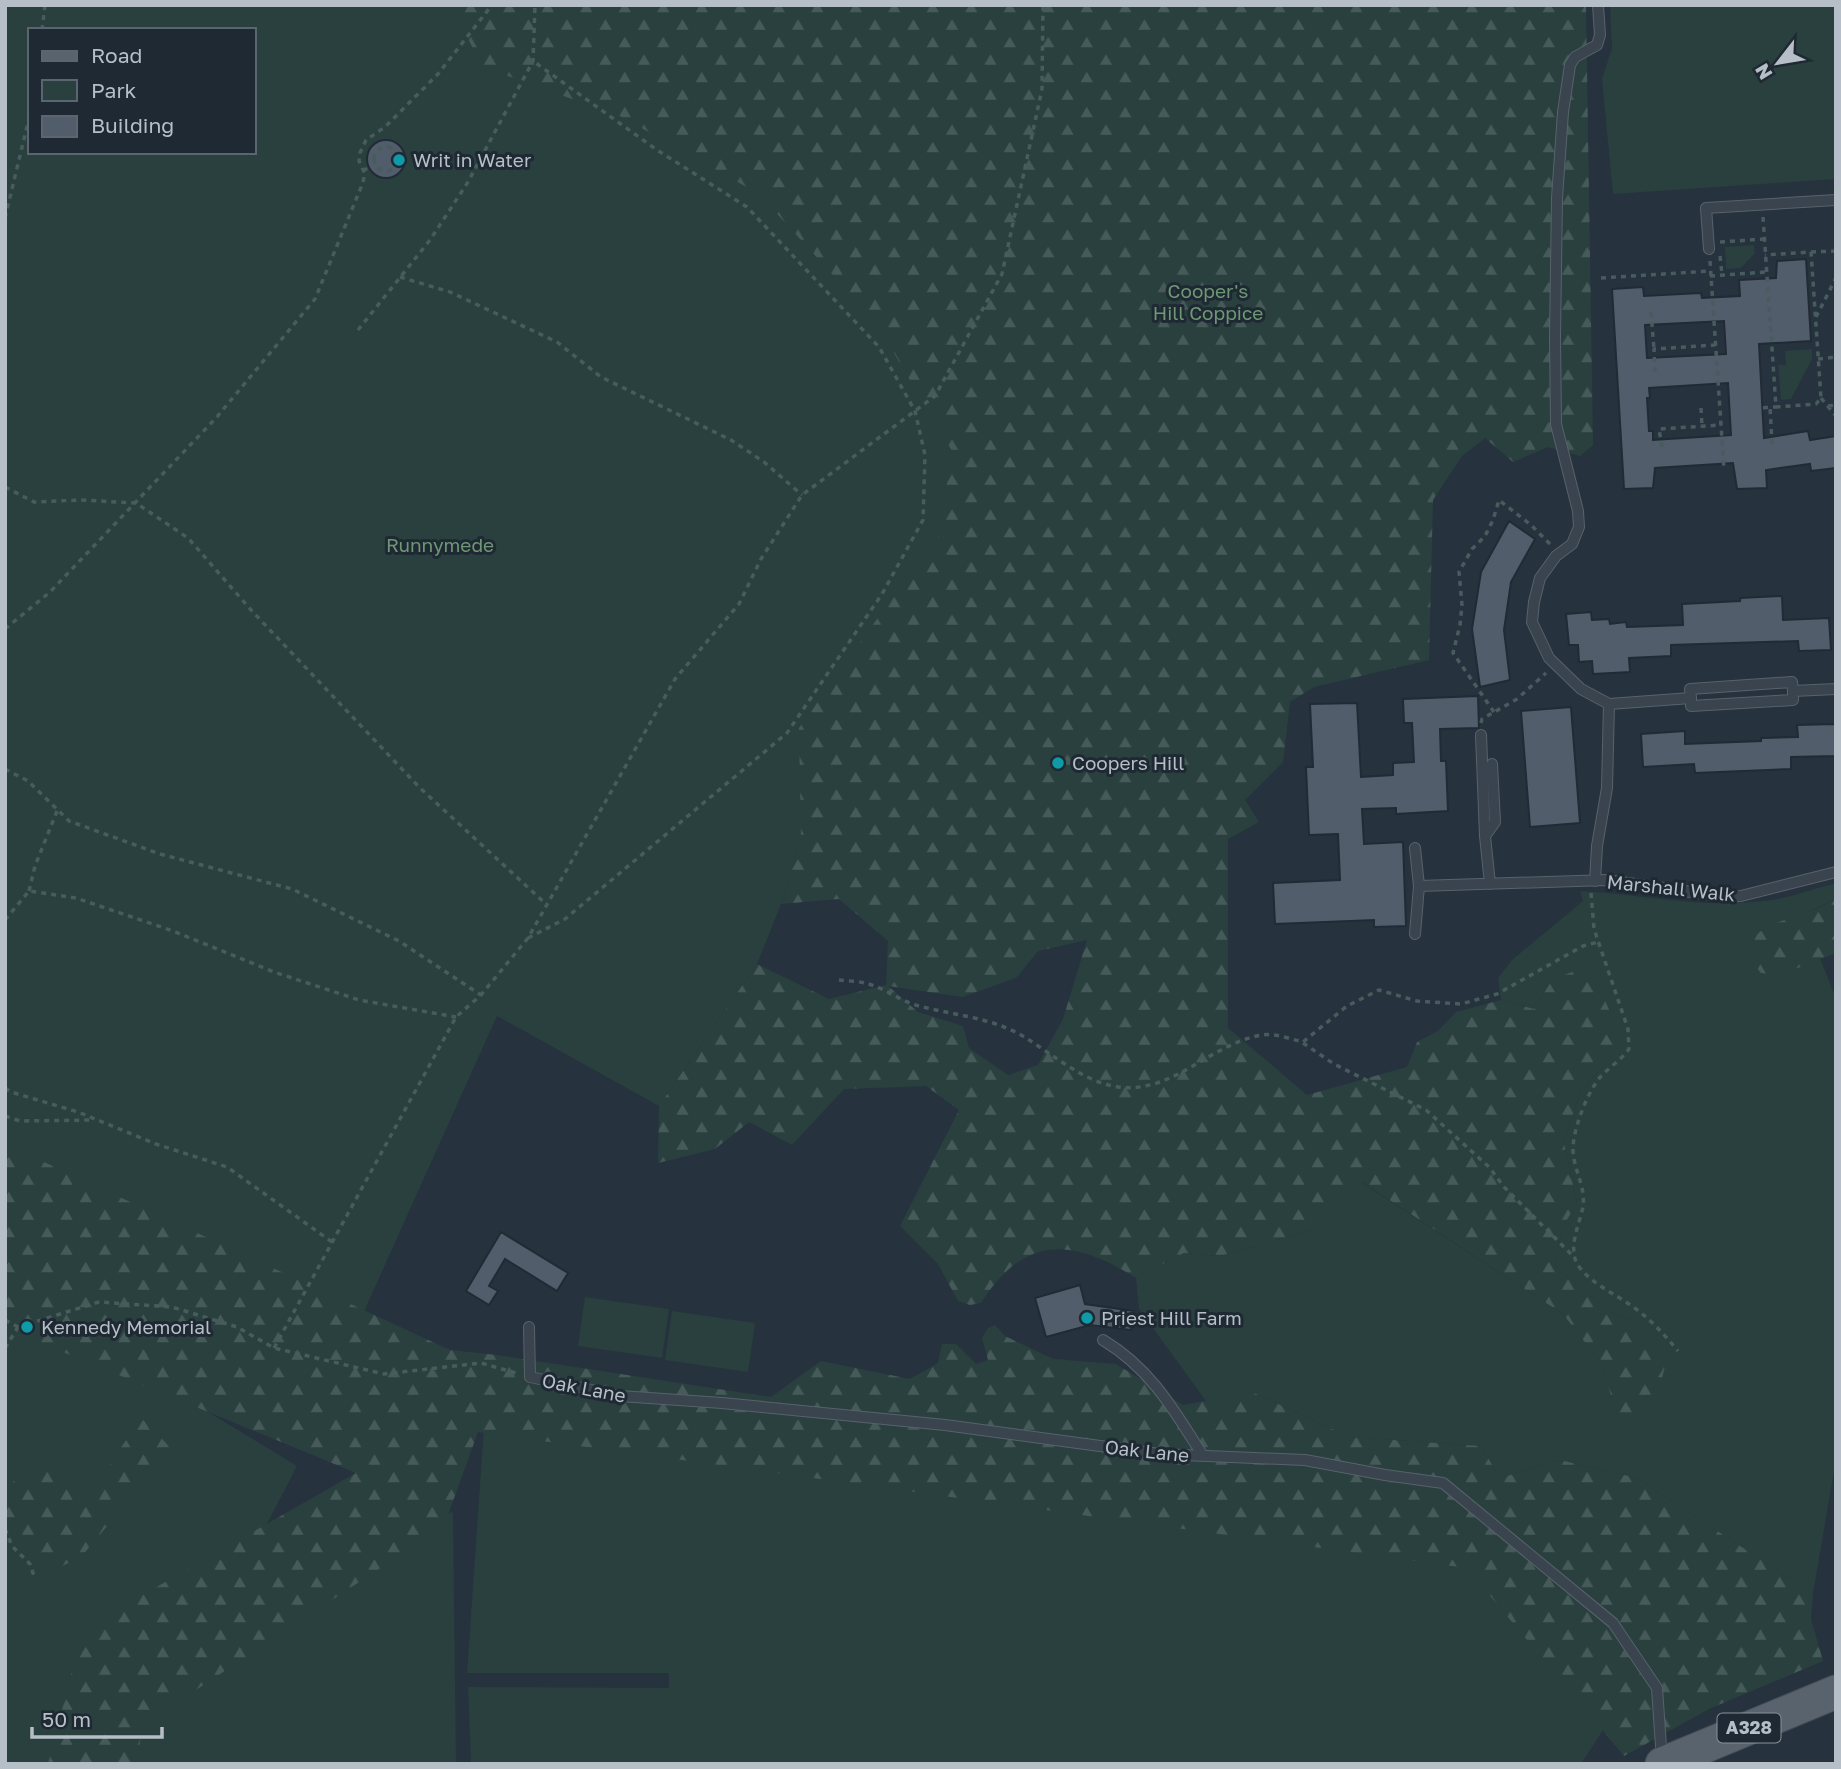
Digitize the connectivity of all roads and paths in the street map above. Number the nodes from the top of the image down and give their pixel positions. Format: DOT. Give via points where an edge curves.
graph roads {
  1 [pos="45,5"];
  2 [pos="492,5"];
  3 [pos="535,5"];
  4 [pos="1044,5"];
  5 [pos="1598,5"];
  6 [pos="42,28"];
  7 [pos="533,61"];
  8 [pos="28,122"];
  9 [pos="399,153"];
  10 [pos="371,166"];
  11 [pos="363,171"];
  12 [pos="1836,200"];
  13 [pos="1762,204"];
  14 [pos="5,218"];
  15 [pos="1764,239"];
  16 [pos="1709,249"];
  17 [pos="1836,251"];
  18 [pos="1811,252"];
  19 [pos="1765,255"];
  20 [pos="1766,272"];
  21 [pos="1710,274"];
  22 [pos="1721,275"];
  23 [pos="400,277"];
  24 [pos="1601,278"];
  25 [pos="1836,278"];
  26 [pos="1651,312"];
  27 [pos="1816,318"];
  28 [pos="358,330"];
  29 [pos="1715,345"];
  30 [pos="1654,349"];
  31 [pos="1836,357"];
  32 [pos="1818,359"];
  33 [pos="1655,372"];
  34 [pos="1821,398"];
  35 [pos="1836,405"];
  36 [pos="1828,406"];
  37 [pos="1770,407"];
  38 [pos="1776,407"];
  39 [pos="1701,408"];
  40 [pos="1762,408"];
  41 [pos="915,411"];
  42 [pos="1836,416"];
  43 [pos="1721,425"];
  44 [pos="1702,426"];
  45 [pos="1773,444"];
  46 [pos="1662,447"];
  47 [pos="1724,470"];
  48 [pos="5,487"];
  49 [pos="802,495"];
  50 [pos="136,503"];
  51 [pos="1560,553"];
  52 [pos="5,629"];
  53 [pos="1555,665"];
  54 [pos="1836,689"];
  55 [pos="1793,691"];
  56 [pos="1690,698"];
  57 [pos="1609,704"];
  58 [pos="1494,712"];
  59 [pos="1480,735"];
  60 [pos="1492,764"];
  61 [pos="5,769"];
  62 [pos="57,810"];
  63 [pos="1485,836"];
  64 [pos="1415,848"];
  65 [pos="1836,872"];
  66 [pos="1593,881"];
  67 [pos="1490,884"];
  68 [pos="1419,886"];
  69 [pos="29,891"];
  70 [pos="547,905"];
  71 [pos="5,920"];
  72 [pos="1415,934"];
  73 [pos="528,938"];
  74 [pos="1598,942"];
  75 [pos="839,980"];
  76 [pos="481,995"];
  77 [pos="456,1017"];
  78 [pos="1303,1042"];
  79 [pos="5,1088"];
  80 [pos="5,1116"];
  81 [pos="97,1120"];
  82 [pos="332,1242"];
  83 [pos="1573,1256"];
  84 [pos="5,1320"];
  85 [pos="18,1327"];
  86 [pos="529,1327"];
  87 [pos="1103,1340"];
  88 [pos="5,1348"];
  89 [pos="274,1348"];
  90 [pos="1678,1351"];
  91 [pos="530,1377"];
  92 [pos="1203,1456"];
  93 [pos="5,1529"];
  94 [pos="8,1535"];
  95 [pos="5,1541"];
  96 [pos="35,1579"];
  97 [pos="1836,1692"];
  98 [pos="1662,1764"];
  1 -- 6 [label="path"];
  2 -- 11 [label="path" via="438,74 366,140 359,161"];
  3 -- 7 [label="path"];
  4 -- 41 [label="path" via="1042,89 1002,274 934,396"];
  5 -- 51 [label="lane" via="1597,45 1570,65 1560,149 1556,424 1578,527 1572,544"];
  7 -- 23 [label="path" via="468,182"];
  7 -- 41 [label="path" via="657,150 747,207 879,347"];
  8 -- 14 [label="path"];
  9 -- 9 [label="path" via="383,148 375,155 375,163 379,169 390,170"];
  10 -- 11 [label="path"];
  11 -- 50 [label="path" via="362,185 315,299 216,418"];
  12 -- 13 [label="lane"];
  13 -- 15 [label="path"];
  13 -- 16 [label="lane" via="1706,208"];
  15 -- 19 [label="path"];
  15 -- 22 [label="path" via="1719,242"];
  16 -- 21 [label="path"];
  17 -- 18 [label="path"];
  18 -- 19 [label="path"];
  18 -- 27 [label="path"];
  19 -- 20 [label="path"];
  20 -- 22 [label="path"];
  20 -- 38 [label="path"];
  21 -- 22 [label="path"];
  21 -- 24 [label="path"];
  21 -- 29 [label="path"];
  23 -- 28 [label="path"];
  23 -- 49 [label="path" via="450,292 557,342 601,377 731,440"];
  25 -- 27 [label="path"];
  26 -- 30 [label="path"];
  27 -- 32 [label="path"];
  29 -- 30 [label="path"];
  29 -- 43 [label="path"];
  30 -- 33 [label="path"];
  31 -- 32 [label="path"];
  32 -- 34 [label="path"];
  34 -- 36 [label="path"];
  34 -- 38 [label="path" via="1816,404"];
  35 -- 36 [label="path"];
  36 -- 42 [label="path"];
  37 -- 38 [label="path"];
  37 -- 40 [label="path"];
  37 -- 45 [label="path"];
  39 -- 44 [label="path"];
  41 -- 49 [label="path"];
  41 -- 73 [label="path" via="925,456 923,520 882,594 787,733 565,919"];
  43 -- 44 [label="path"];
  43 -- 47 [label="path"];
  44 -- 46 [label="path" via="1659,429"];
  48 -- 50 [label="path" via="34,502"];
  49 -- 70 [label="path" via="738,604 675,679"];
  50 -- 52 [label="path" via="50,592"];
  50 -- 70 [label="path" via="188,538 419,787"];
  51 -- 53 [label="lane" via="1540,578 1532,622"];
  51 -- 58 [label="path" via="1499,500 1485,536 1459,572 1462,605 1453,653"];
  53 -- 57 [label="lane" via="1581,689"];
  53 -- 58 [label="path" via="1517,699"];
  54 -- 55 [label="lane"];
  55 -- 56 [label="lane" via="1793,700 1691,706"];
  55 -- 56 [label="lane" via="1792,682 1690,689"];
  56 -- 57 [label="lane"];
  57 -- 66 [label="lane" via="1607,789"];
  58 -- 59 [label="path" via="1482,719"];
  59 -- 63 [label="lane"];
  60 -- 63 [label="lane" via="1495,822"];
  61 -- 62 [label="path" via="28,781"];
  62 -- 69 [label="path"];
  62 -- 76 [label="path" via="69,821 160,854 292,889 399,941"];
  63 -- 67 [label="lane"];
  64 -- 68 [label="lane"];
  65 -- 66 [label="lane, Marshall Walk" via="1726,897"];
  66 -- 67 [label="lane, Marshall Walk"];
  66 -- 74 [label="path"];
  67 -- 68 [label="lane, Marshall Walk"];
  68 -- 72 [label="lane"];
  69 -- 71 [label="path"];
  69 -- 77 [label="path" via="76,898 359,1000"];
  70 -- 73 [label="path"];
  73 -- 76 [label="path"];
  74 -- 78 [label="path" via="1497,994 1461,1004 1417,1001 1379,990 1347,1006"];
  74 -- 83 [label="path" via="1628,1029 1629,1049 1602,1076 1577,1126 1573,1150 1584,1193"];
  75 -- 78 [label="path" via="867,983 918,1006 986,1020 1113,1086 1167,1080 1223,1048 1264,1035"];
  76 -- 77 [label="path"];
  77 -- 82 [label="path"];
  78 -- 83 [label="path" via="1334,1064 1426,1110 1489,1167"];
  79 -- 81 [label="path"];
  80 -- 81 [label="path" via="20,1121"];
  81 -- 82 [label="path" via="227,1167"];
  82 -- 89 [label="path"];
  83 -- 90 [label="path" via="1605,1289 1652,1321"];
  84 -- 85 [label="path"];
  85 -- 88 [label="path"];
  85 -- 89 [label="path" via="99,1302 160,1306 237,1326"];
  86 -- 91 [label="lane, Oak Lane"];
  87 -- 92 [label="lane" via="1123,1352 1165,1395"];
  89 -- 91 [label="path" via="384,1374 481,1363"];
  91 -- 92 [label="lane, Oak Lane" via="620,1396 945,1425"];
  92 -- 98 [label="lane, Oak Lane" via="1305,1460 1443,1483 1614,1623 1657,1688"];
  93 -- 94 [label="path"];
  94 -- 95 [label="path"];
  94 -- 96 [label="path" via="30,1564"];
  97 -- 98 [label="main road, A328"];
}
